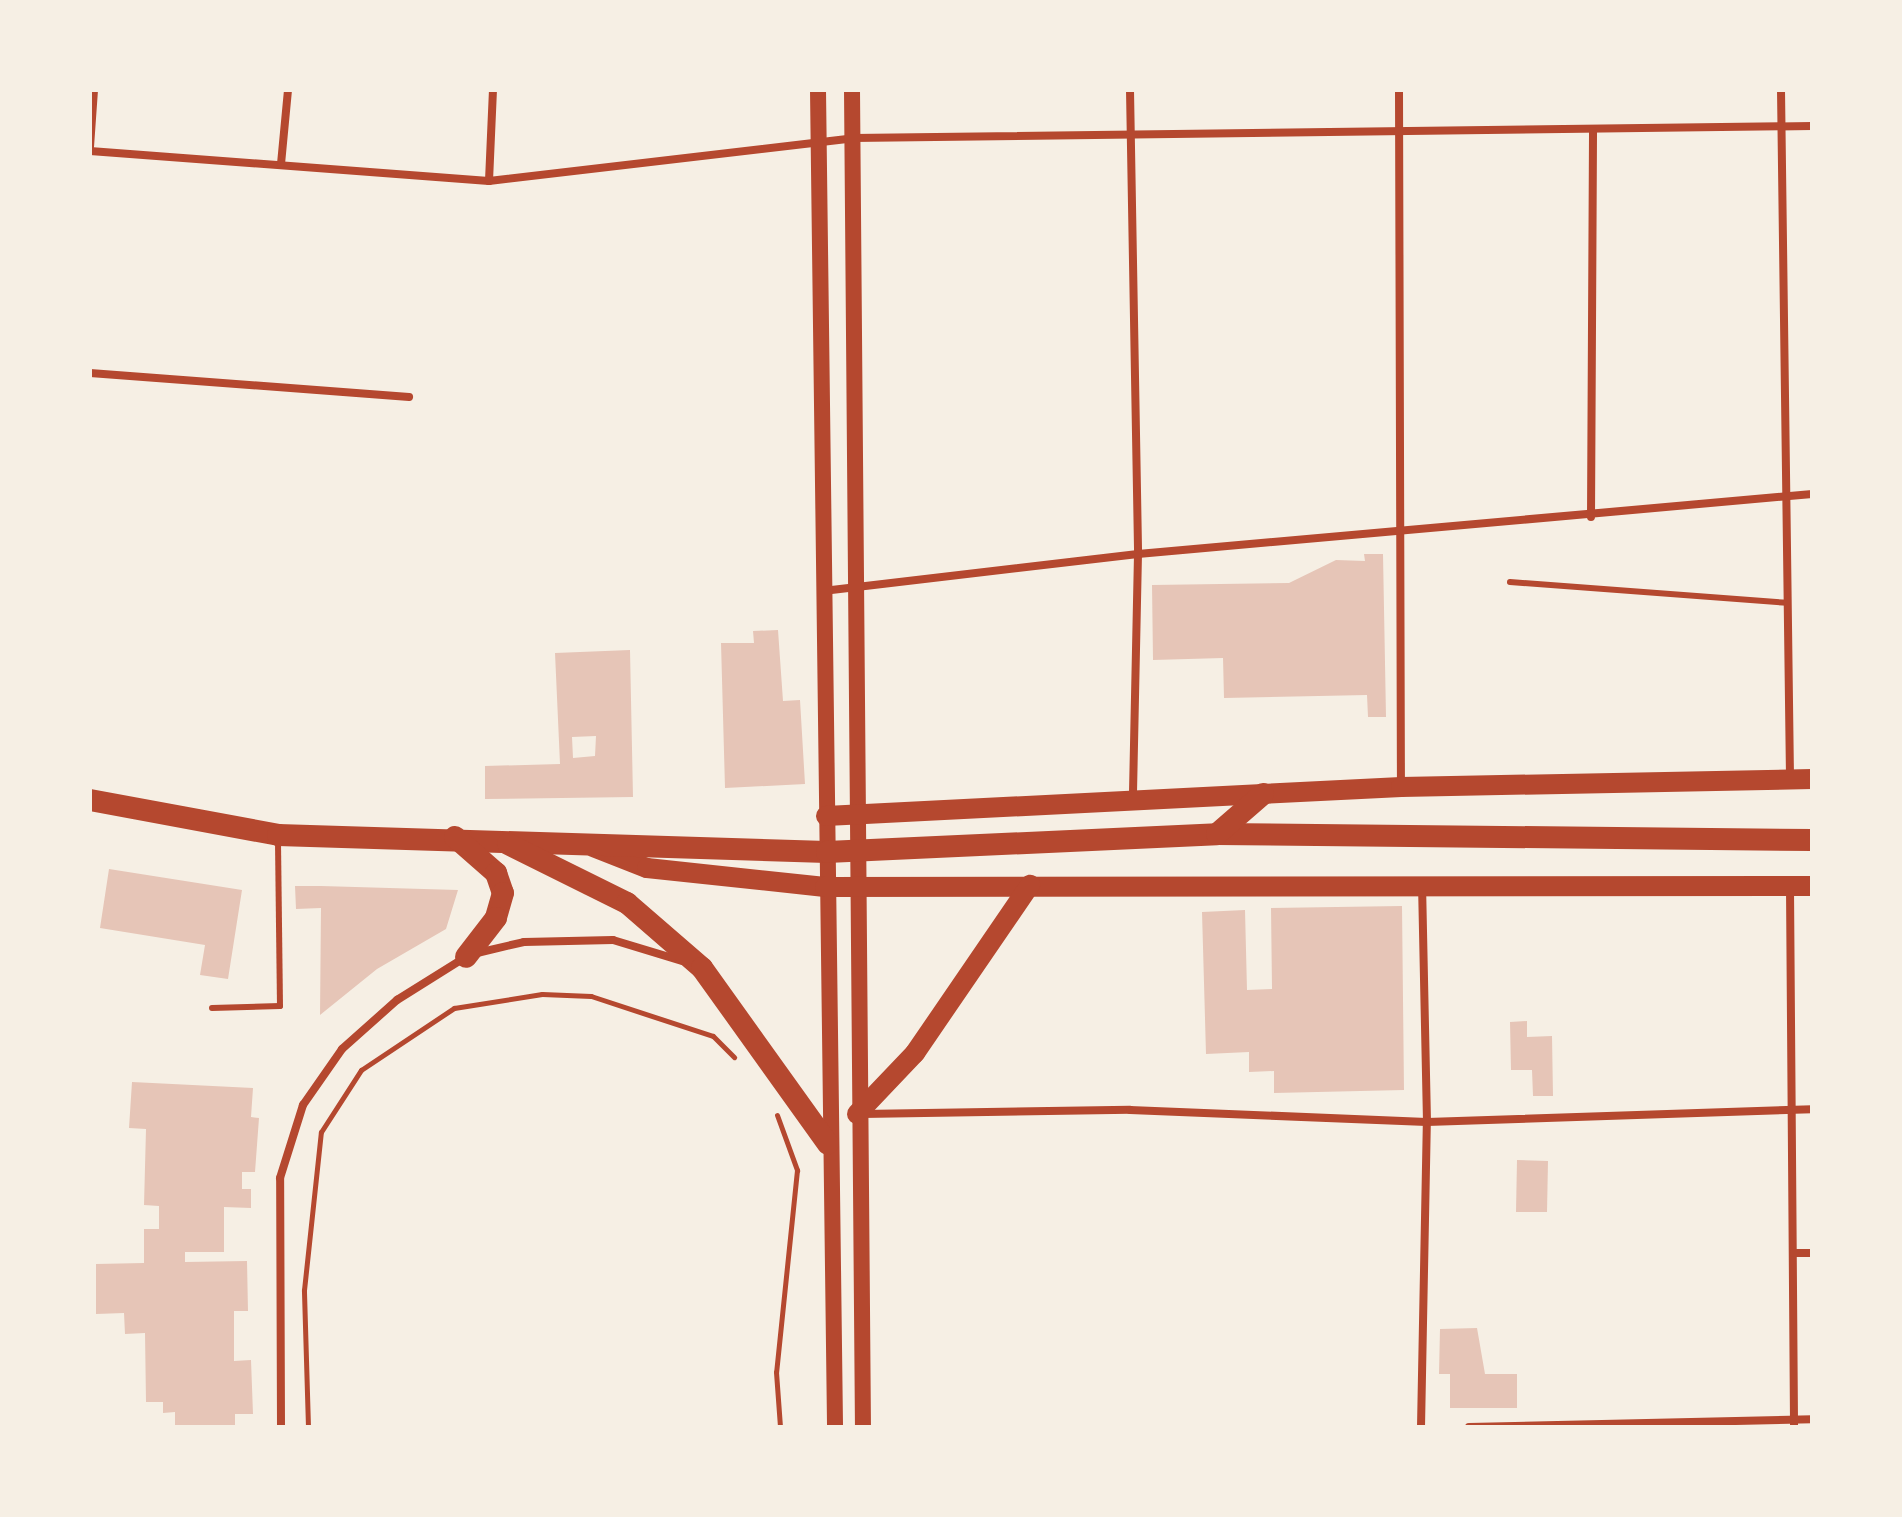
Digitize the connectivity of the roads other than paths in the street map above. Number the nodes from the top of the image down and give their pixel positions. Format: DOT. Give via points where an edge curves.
graph roads {
  1 [pos="94,90"];
  2 [pos="288,90"];
  3 [pos="493,90"];
  4 [pos="818,90"];
  5 [pos="852,90"];
  6 [pos="1130,90"];
  7 [pos="1399,90"];
  8 [pos="1781,90"];
  9 [pos="1812,126"];
  10 [pos="1781,127"];
  11 [pos="1400,130"];
  12 [pos="1593,131"];
  13 [pos="1130,132"];
  14 [pos="853,138"];
  15 [pos="819,141"];
  16 [pos="90,149"];
  17 [pos="281,164"];
  18 [pos="489,181"];
  19 [pos="90,373"];
  20 [pos="409,397"];
  21 [pos="1812,494"];
  22 [pos="1785,497"];
  23 [pos="1591,517"];
  24 [pos="1403,535"];
  25 [pos="1138,554"];
  26 [pos="1510,582"];
  27 [pos="856,586"];
  28 [pos="822,591"];
  29 [pos="1787,603"];
  30 [pos="1812,779"];
  31 [pos="1790,780"];
  32 [pos="1401,787"];
  33 [pos="1263,794"];
  34 [pos="90,800"];
  35 [pos="1133,800"];
  36 [pos="857,814"];
  37 [pos="826,816"];
  38 [pos="1217,834"];
  39 [pos="278,835"];
  40 [pos="455,837"];
  41 [pos="574,840"];
  42 [pos="1812,840"];
  43 [pos="857,851"];
  44 [pos="827,852"];
  45 [pos="1422,883"];
  46 [pos="1030,885"];
  47 [pos="1790,886"];
  48 [pos="1812,886"];
  49 [pos="825,887"];
  50 [pos="857,887"];
  51 [pos="466,957"];
  52 [pos="702,968"];
  53 [pos="212,1008"];
  54 [pos="1794,1109"];
  55 [pos="1812,1109"];
  56 [pos="857,1114"];
  57 [pos="1427,1122"];
  58 [pos="828,1144"];
  59 [pos="1794,1253"];
  60 [pos="1812,1253"];
  61 [pos="1812,1419"];
  62 [pos="1794,1423"];
  63 [pos="281,1427"];
  64 [pos="835,1427"];
  65 [pos="863,1427"];
  66 [pos="1421,1427"];
  67 [pos="1469,1427"];
  1 -- 16 [label="street"];
  2 -- 17 [label="street"];
  3 -- 18 [label="street"];
  4 -- 15 [label="main road"];
  5 -- 14 [label="main road"];
  6 -- 13 [label="street"];
  7 -- 11 [label="street"];
  8 -- 10 [label="street"];
  9 -- 10 [label="street"];
  10 -- 12 [label="street"];
  10 -- 22 [label="street"];
  11 -- 12 [label="street"];
  11 -- 13 [label="street"];
  11 -- 24 [label="street"];
  12 -- 23 [label="street"];
  13 -- 14 [label="street"];
  13 -- 25 [label="street"];
  14 -- 15 [label="street"];
  14 -- 27 [label="main road"];
  15 -- 18 [label="street"];
  15 -- 28 [label="main road"];
  16 -- 17 [label="street"];
  17 -- 18 [label="street"];
  19 -- 20 [label="street"];
  21 -- 22 [label="street"];
  22 -- 23 [label="street"];
  22 -- 29 [label="street"];
  23 -- 24 [label="street"];
  24 -- 25 [label="street"];
  24 -- 32 [label="street"];
  25 -- 27 [label="street"];
  25 -- 35 [label="street"];
  26 -- 29 [label="lane"];
  27 -- 28 [label="street"];
  27 -- 36 [label="main road"];
  28 -- 37 [label="main road"];
  29 -- 31 [label="street"];
  30 -- 31 [label="main road"];
  31 -- 32 [label="main road"];
  32 -- 33 [label="main road"];
  33 -- 35 [label="main road"];
  33 -- 38 [label="highway"];
  34 -- 39 [label="highway"];
  35 -- 36 [label="main road"];
  36 -- 37 [label="main road"];
  36 -- 43 [label="main road"];
  37 -- 44 [label="main road"];
  38 -- 42 [label="highway"];
  38 -- 43 [label="highway"];
  39 -- 40 [label="highway"];
  39 -- 53 [label="lane" via="280,1006"];
  40 -- 41 [label="highway"];
  40 -- 51 [label="highway" via="496,873 503,893 496,918"];
  40 -- 52 [label="highway" via="513,845 585,877 646,917"];
  41 -- 44 [label="highway"];
  41 -- 49 [label="main road" via="647,868"];
  43 -- 44 [label="highway"];
  43 -- 50 [label="main road"];
  44 -- 49 [label="main road"];
  45 -- 46 [label="main road"];
  45 -- 47 [label="main road"];
  45 -- 57 [label="street"];
  46 -- 50 [label="main road"];
  46 -- 56 [label="main road" via="915,1053"];
  47 -- 48 [label="main road"];
  47 -- 54 [label="street"];
  49 -- 50 [label="main road"];
  49 -- 58 [label="main road"];
  50 -- 56 [label="main road"];
  51 -- 52 [label="street" via="524,942 613,940"];
  51 -- 63 [label="street" via="397,1000 342,1049 303,1105 280,1178"];
  52 -- 58 [label="highway"];
  54 -- 55 [label="street"];
  54 -- 57 [label="street"];
  54 -- 59 [label="street"];
  56 -- 57 [label="street" via="1130,1110"];
  56 -- 65 [label="main road"];
  57 -- 66 [label="street"];
  58 -- 64 [label="main road"];
  59 -- 60 [label="street"];
  59 -- 62 [label="street"];
  61 -- 62 [label="street"];
  62 -- 67 [label="street"];
}
